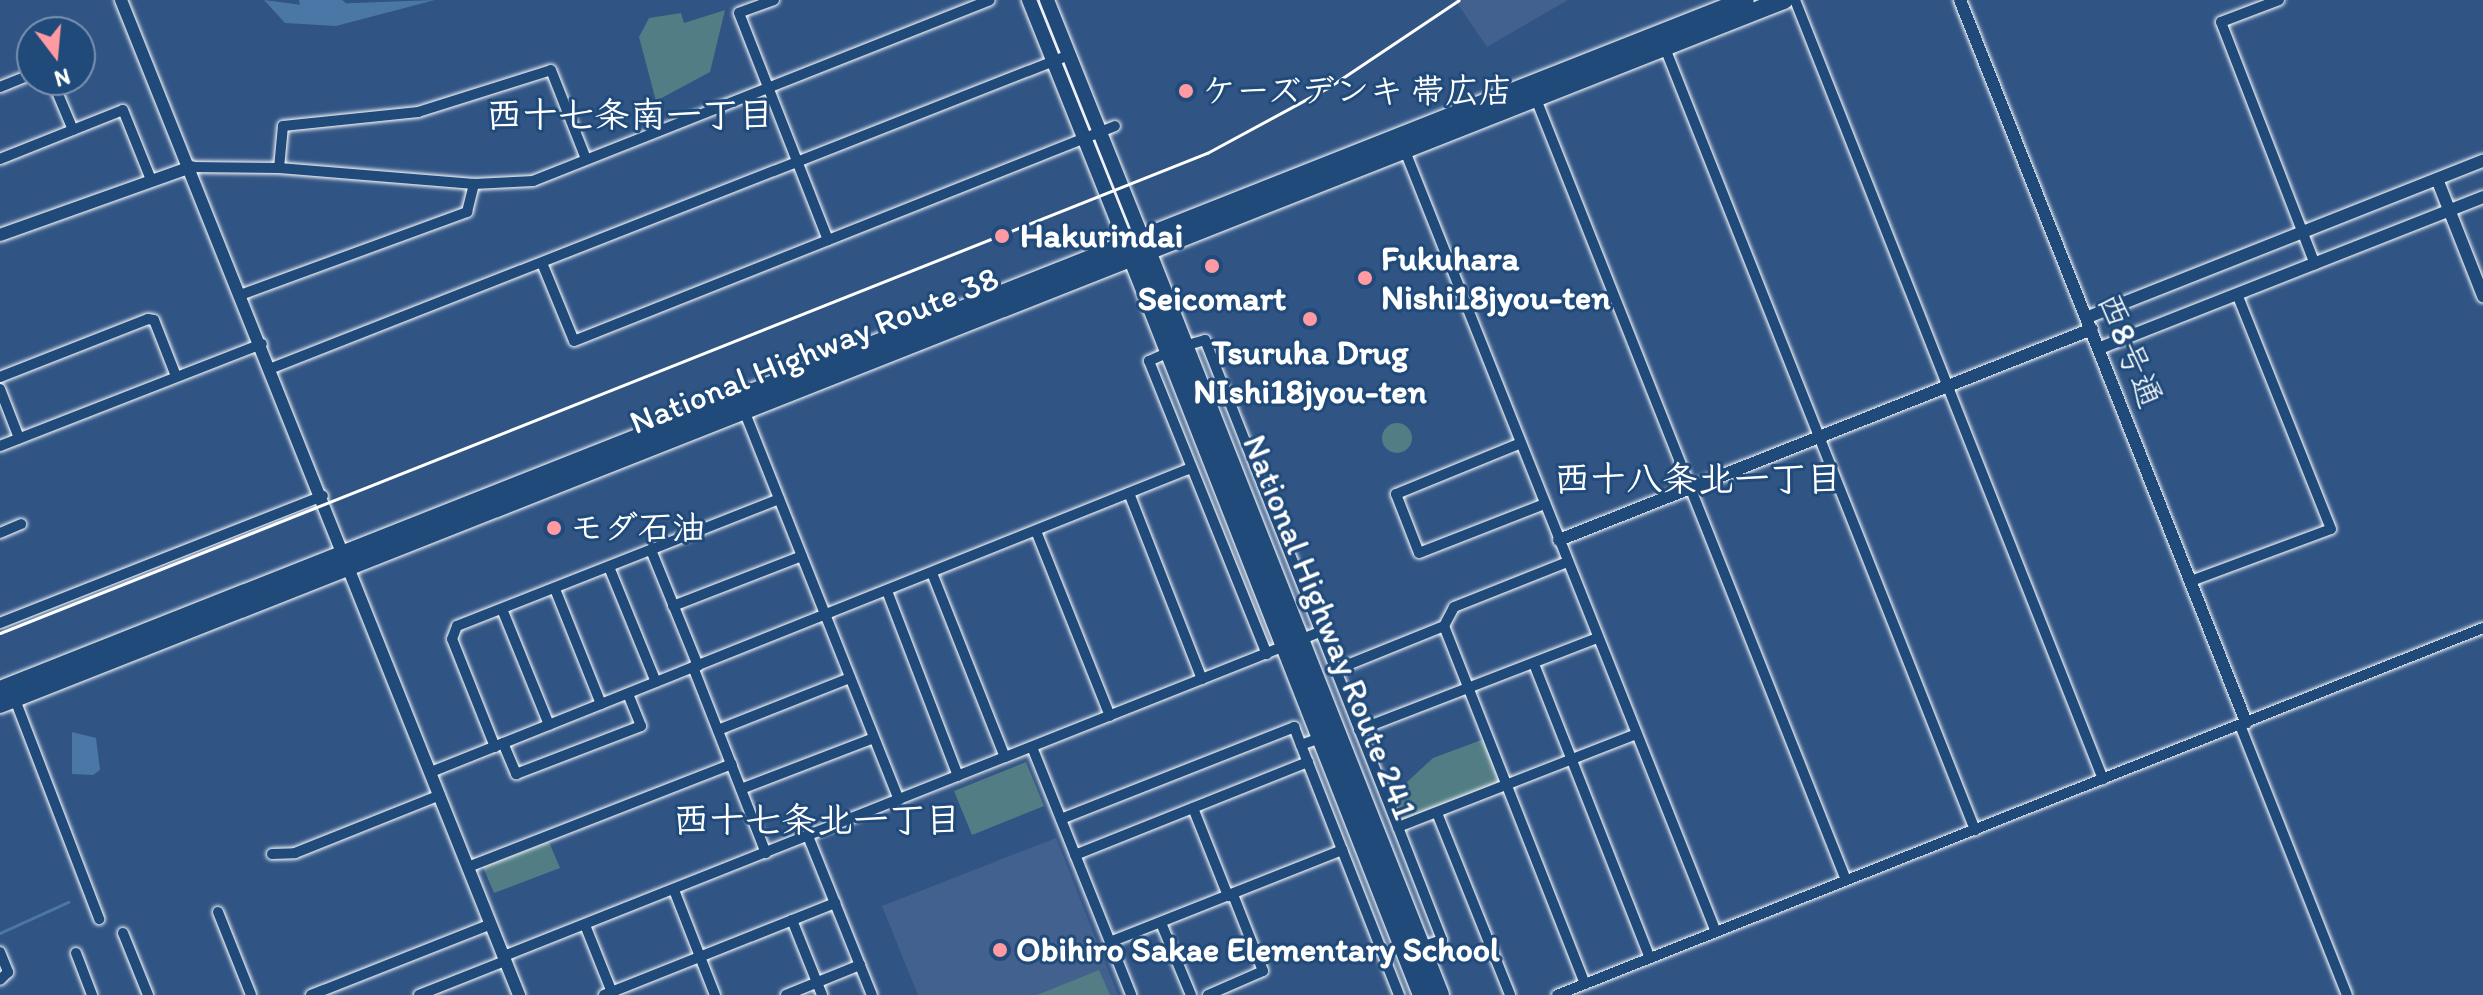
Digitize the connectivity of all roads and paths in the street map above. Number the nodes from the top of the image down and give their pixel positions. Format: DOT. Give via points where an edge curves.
graph roads {
  1 [pos="121,0"];
  2 [pos="774,0"];
  3 [pos="989,0"];
  4 [pos="1029,0"];
  5 [pos="1047,0"];
  6 [pos="1745,0"];
  7 [pos="1784,0"];
  8 [pos="1795,0"];
  9 [pos="1960,0"];
  10 [pos="2279,0"];
  11 [pos="1662,41"];
  12 [pos="1069,55"];
  13 [pos="1053,62"];
  14 [pos="769,86"];
  15 [pos="1533,92"];
  16 [pos="59,96"];
  17 [pos="1115,126"];
  18 [pos="73,130"];
  19 [pos="1100,132"];
  20 [pos="1082,139"];
  21 [pos="1402,143"];
  22 [pos="0,159"];
  23 [pos="586,159"];
  24 [pos="2483,161"];
  25 [pos="799,162"];
  26 [pos="191,167"];
  27 [pos="279,168"];
  28 [pos="150,177"];
  29 [pos="2437,179"];
  30 [pos="474,184"];
  31 [pos="2483,197"];
  32 [pos="2449,210"];
  33 [pos="2302,233"];
  34 [pos="0,235"];
  35 [pos="828,240"];
  36 [pos="1137,249"];
  37 [pos="542,263"];
  38 [pos="2315,264"];
  39 [pos="243,294"];
  40 [pos="2237,294"];
  41 [pos="2483,296"];
  42 [pos="2090,323"];
  43 [pos="262,344"];
  44 [pos="2100,348"];
  45 [pos="1177,349"];
  46 [pos="272,368"];
  47 [pos="176,376"];
  48 [pos="0,377"];
  49 [pos="1948,387"];
  50 [pos="0,389"];
  51 [pos="742,404"];
  52 [pos="19,438"];
  53 [pos="1819,438"];
  54 [pos="1521,443"];
  55 [pos="0,446"];
  56 [pos="1191,468"];
  57 [pos="1687,489"];
  58 [pos="1129,493"];
  59 [pos="323,496"];
  60 [pos="779,499"];
  61 [pos="1545,504"];
  62 [pos="21,524"];
  63 [pos="1036,531"];
  64 [pos="0,533"];
  65 [pos="1559,540"];
  66 [pos="651,550"];
  67 [pos="802,556"];
  68 [pos="348,560"];
  69 [pos="1567,562"];
  70 [pos="609,567"];
  71 [pos="932,573"];
  72 [pos="2191,581"];
  73 [pos="555,589"];
  74 [pos="887,591"];
  75 [pos="673,606"];
  76 [pos="502,609"];
  77 [pos="826,615"];
  78 [pos="0,622"];
  79 [pos="1444,626"];
  80 [pos="2483,628"];
  81 [pos="1320,632"];
  82 [pos="1597,638"];
  83 [pos="1284,647"];
  84 [pos="1534,664"];
  85 [pos="696,667"];
  86 [pos="1335,670"];
  87 [pos="850,678"];
  88 [pos="1202,679"];
  89 [pos="656,682"];
  90 [pos="1470,690"];
  91 [pos="628,693"];
  92 [pos="6,694"];
  93 [pos="601,704"];
  94 [pos="1110,716"];
  95 [pos="2243,723"];
  96 [pos="549,725"];
  97 [pos="718,730"];
  98 [pos="1359,730"];
  99 [pos="1637,734"];
  100 [pos="874,738"];
  101 [pos="1320,738"];
  102 [pos="499,745"];
  103 [pos="1301,745"];
  104 [pos="1032,747"];
  105 [pos="1005,757"];
  106 [pos="1573,760"];
  107 [pos="1308,762"];
  108 [pos="732,764"];
  109 [pos="431,772"];
  110 [pos="958,776"];
  111 [pos="2103,779"];
  112 [pos="1508,786"];
  113 [pos="741,789"];
  114 [pos="440,795"];
  115 [pos="899,800"];
  116 [pos="1193,808"];
  117 [pos="1437,813"];
  118 [pos="1061,819"];
  119 [pos="1398,827"];
  120 [pos="1975,830"];
  121 [pos="808,836"];
  122 [pos="1342,850"];
  123 [pos="766,853"];
  124 [pos="272,854"];
  125 [pos="1075,855"];
  126 [pos="468,867"];
  127 [pos="1846,880"];
  128 [pos="674,890"];
  129 [pos="1231,895"];
  130 [pos="835,903"];
  131 [pos="218,912"];
  132 [pos="99,919"];
  133 [pos="792,920"];
  134 [pos="1161,923"];
  135 [pos="491,924"];
  136 [pos="585,925"];
  137 [pos="1716,932"];
  138 [pos="123,933"];
  139 [pos="1110,942"];
  140 [pos="1422,947"];
  141 [pos="0,952"];
  142 [pos="76,953"];
  143 [pos="699,958"];
  144 [pos="1650,958"];
  145 [pos="504,959"];
  146 [pos="860,965"];
  147 [pos="0,980"];
  148 [pos="817,983"];
  149 [pos="1585,984"];
  150 [pos="610,994"];
  151 [pos="92,995"];
  152 [pos="148,995"];
  153 [pos="251,995"];
  154 [pos="311,995"];
  155 [pos="419,995"];
  156 [pos="519,995"];
  157 [pos="715,995"];
  158 [pos="786,995"];
  159 [pos="822,995"];
  160 [pos="872,995"];
  161 [pos="1131,995"];
  162 [pos="1191,995"];
  163 [pos="1208,995"];
  164 [pos="1399,995"];
  165 [pos="1422,995"];
  166 [pos="1440,995"];
  167 [pos="1510,995"];
  168 [pos="1557,995"];
  169 [pos="2347,995"];
  1 -- 26 [label="street"];
  2 -- 14 [label="street" via="739,13"];
  3 -- 14 [label="street"];
  4 -- 13 [label="main road"];
  5 -- 12 [label="main road"];
  6 -- 11 [label="highway, National Highway Route 38"];
  7 -- 11 [label="highway, National Highway Route 38"];
  8 -- 49 [label="street"];
  9 -- 42 [label="street, 西8号通"];
  10 -- 33 [label="street" via="2221,22"];
  11 -- 15 [label="highway, National Highway Route 38"];
  11 -- 53 [label="street"];
  12 -- 13 [label="street"];
  12 -- 19 [label="main road"];
  13 -- 20 [label="main road"];
  13 -- 25 [label="street"];
  14 -- 23 [label="street"];
  14 -- 25 [label="street"];
  15 -- 21 [label="highway, National Highway Route 38"];
  15 -- 57 [label="street"];
  16 -- 18 [label="street"];
  17 -- 19 [label="street"];
  18 -- 22 [label="street"];
  18 -- 28 [label="street" via="123,110"];
  19 -- 20 [label="street"];
  19 -- 36 [label="main road"];
  20 -- 35 [label="street"];
  20 -- 36 [label="main road"];
  21 -- 36 [label="highway, National Highway Route 38"];
  21 -- 54 [label="street"];
  23 -- 27 [label="street" via="551,70 418,112 283,126"];
  23 -- 30 [label="street" via="533,181"];
  24 -- 29 [label="street"];
  25 -- 35 [label="street"];
  25 -- 37 [label="street"];
  26 -- 27 [label="street"];
  26 -- 28 [label="street"];
  26 -- 39 [label="street"];
  27 -- 30 [label="street"];
  28 -- 34 [label="street"];
  29 -- 32 [label="street"];
  29 -- 33 [label="street"];
  30 -- 39 [label="street" via="467,212"];
  31 -- 32 [label="street"];
  32 -- 38 [label="street"];
  32 -- 41 [label="street"];
  33 -- 38 [label="street"];
  33 -- 42 [label="street"];
  35 -- 37 [label="street" via="574,341"];
  36 -- 45 [label="highway, National Highway Route 241"];
  36 -- 51 [label="highway, National Highway Route 38"];
  37 -- 46 [label="street"];
  38 -- 40 [label="street"];
  39 -- 43 [label="street"];
  40 -- 44 [label="street"];
  40 -- 72 [label="street" via="2331,529"];
  42 -- 44 [label="street, 西8号通"];
  42 -- 49 [label="street"];
  43 -- 46 [label="street"];
  43 -- 47 [label="street"];
  44 -- 72 [label="street, 西8号通"];
  45 -- 56 [label="street" via="1149,361"];
  45 -- 81 [label="street" via="1205,340"];
  45 -- 83 [label="highway, National Highway Route 241"];
  46 -- 59 [label="street"];
  47 -- 48 [label="street" via="154,320 148,319"];
  47 -- 52 [label="street"];
  49 -- 53 [label="street"];
  49 -- 111 [label="street"];
  50 -- 52 [label="street"];
  51 -- 60 [label="street"];
  51 -- 68 [label="highway, National Highway Route 38"];
  52 -- 55 [label="street"];
  53 -- 57 [label="street"];
  53 -- 120 [label="street"];
  54 -- 61 [label="street"];
  54 -- 61 [label="street" via="1396,494 1419,553"];
  56 -- 58 [label="street"];
  56 -- 83 [label="street"];
  57 -- 65 [label="street"];
  57 -- 127 [label="street"];
  58 -- 63 [label="street"];
  58 -- 88 [label="street"];
  59 -- 68 [label="street"];
  59 -- 78 [label="street"];
  60 -- 66 [label="street"];
  60 -- 67 [label="street"];
  61 -- 65 [label="street"];
  62 -- 64 [label="street"];
  63 -- 71 [label="street"];
  63 -- 94 [label="street"];
  65 -- 69 [label="street"];
  66 -- 70 [label="street"];
  66 -- 75 [label="street"];
  67 -- 75 [label="street"];
  67 -- 77 [label="street"];
  68 -- 92 [label="highway, National Highway Route 38"];
  68 -- 109 [label="street"];
  69 -- 79 [label="street" via="1454,607"];
  69 -- 82 [label="street"];
  70 -- 73 [label="street"];
  70 -- 89 [label="street"];
  71 -- 74 [label="street"];
  71 -- 105 [label="street"];
  72 -- 95 [label="street, 西8号通"];
  73 -- 76 [label="street"];
  73 -- 93 [label="street"];
  74 -- 77 [label="street"];
  74 -- 110 [label="street"];
  75 -- 85 [label="street"];
  76 -- 96 [label="street"];
  76 -- 102 [label="street" via="457,626 452,639"];
  77 -- 85 [label="street"];
  77 -- 87 [label="street"];
  79 -- 86 [label="street"];
  79 -- 90 [label="street"];
  80 -- 95 [label="street"];
  81 -- 83 [label="street"];
  81 -- 86 [label="street"];
  82 -- 84 [label="street"];
  82 -- 99 [label="street"];
  83 -- 88 [label="street"];
  83 -- 101 [label="highway"];
  83 -- 140 [label="highway, National Highway Route 241"];
  84 -- 90 [label="street"];
  84 -- 106 [label="street"];
  85 -- 89 [label="street"];
  85 -- 97 [label="street"];
  86 -- 98 [label="street"];
  87 -- 97 [label="street"];
  87 -- 100 [label="street"];
  88 -- 94 [label="street"];
  89 -- 91 [label="street"];
  90 -- 98 [label="street"];
  90 -- 112 [label="street"];
  91 -- 93 [label="street"];
  91 -- 102 [label="street" via="641,726 516,774"];
  92 -- 132 [label="street"];
  93 -- 96 [label="street"];
  94 -- 104 [label="street"];
  95 -- 111 [label="street"];
  95 -- 169 [label="street"];
  96 -- 102 [label="street"];
  97 -- 108 [label="street"];
  98 -- 119 [label="street"];
  99 -- 106 [label="street"];
  99 -- 137 [label="street"];
  100 -- 113 [label="street"];
  100 -- 115 [label="street"];
  101 -- 103 [label="street"];
  101 -- 165 [label="highway"];
  102 -- 109 [label="street"];
  103 -- 107 [label="street"];
  103 -- 118 [label="street" via="1294,727"];
  104 -- 105 [label="street"];
  104 -- 118 [label="street"];
  105 -- 110 [label="street"];
  106 -- 112 [label="street"];
  106 -- 144 [label="street"];
  107 -- 116 [label="street"];
  107 -- 122 [label="street"];
  108 -- 113 [label="street"];
  108 -- 126 [label="street"];
  109 -- 114 [label="street"];
  110 -- 115 [label="street"];
  111 -- 120 [label="street"];
  112 -- 117 [label="street"];
  112 -- 149 [label="street"];
  113 -- 123 [label="street"];
  114 -- 124 [label="street" via="295,853"];
  114 -- 126 [label="street"];
  115 -- 121 [label="street"];
  116 -- 125 [label="street"];
  116 -- 129 [label="street"];
  117 -- 119 [label="street"];
  117 -- 167 [label="street"];
  118 -- 125 [label="street"];
  119 -- 140 [label="street" via="1442,940"];
  120 -- 127 [label="street"];
  121 -- 123 [label="street"];
  121 -- 130 [label="street"];
  122 -- 129 [label="street"];
  122 -- 164 [label="street"];
  123 -- 128 [label="street"];
  125 -- 139 [label="street"];
  126 -- 135 [label="street"];
  127 -- 137 [label="street"];
  128 -- 136 [label="street"];
  128 -- 143 [label="street"];
  129 -- 134 [label="street"];
  129 -- 163 [label="street" via="1263,971"];
  130 -- 133 [label="street"];
  130 -- 146 [label="street"];
  131 -- 153 [label="street"];
  133 -- 143 [label="street"];
  133 -- 148 [label="street"];
  134 -- 139 [label="street"];
  134 -- 162 [label="street"];
  135 -- 145 [label="street"];
  135 -- 154 [label="street"];
  136 -- 145 [label="street"];
  136 -- 150 [label="street"];
  137 -- 144 [label="street"];
  138 -- 152 [label="street"];
  139 -- 161 [label="street"];
  140 -- 166 [label="highway, National Highway Route 241"];
  141 -- 147 [label="street" via="8,972"];
  142 -- 151 [label="street"];
  143 -- 150 [label="street"];
  143 -- 157 [label="street"];
  144 -- 149 [label="street"];
  145 -- 155 [label="street"];
  145 -- 156 [label="street"];
  146 -- 148 [label="street"];
  146 -- 160 [label="street"];
  148 -- 158 [label="street"];
  148 -- 159 [label="street"];
  149 -- 168 [label="street"];
}
